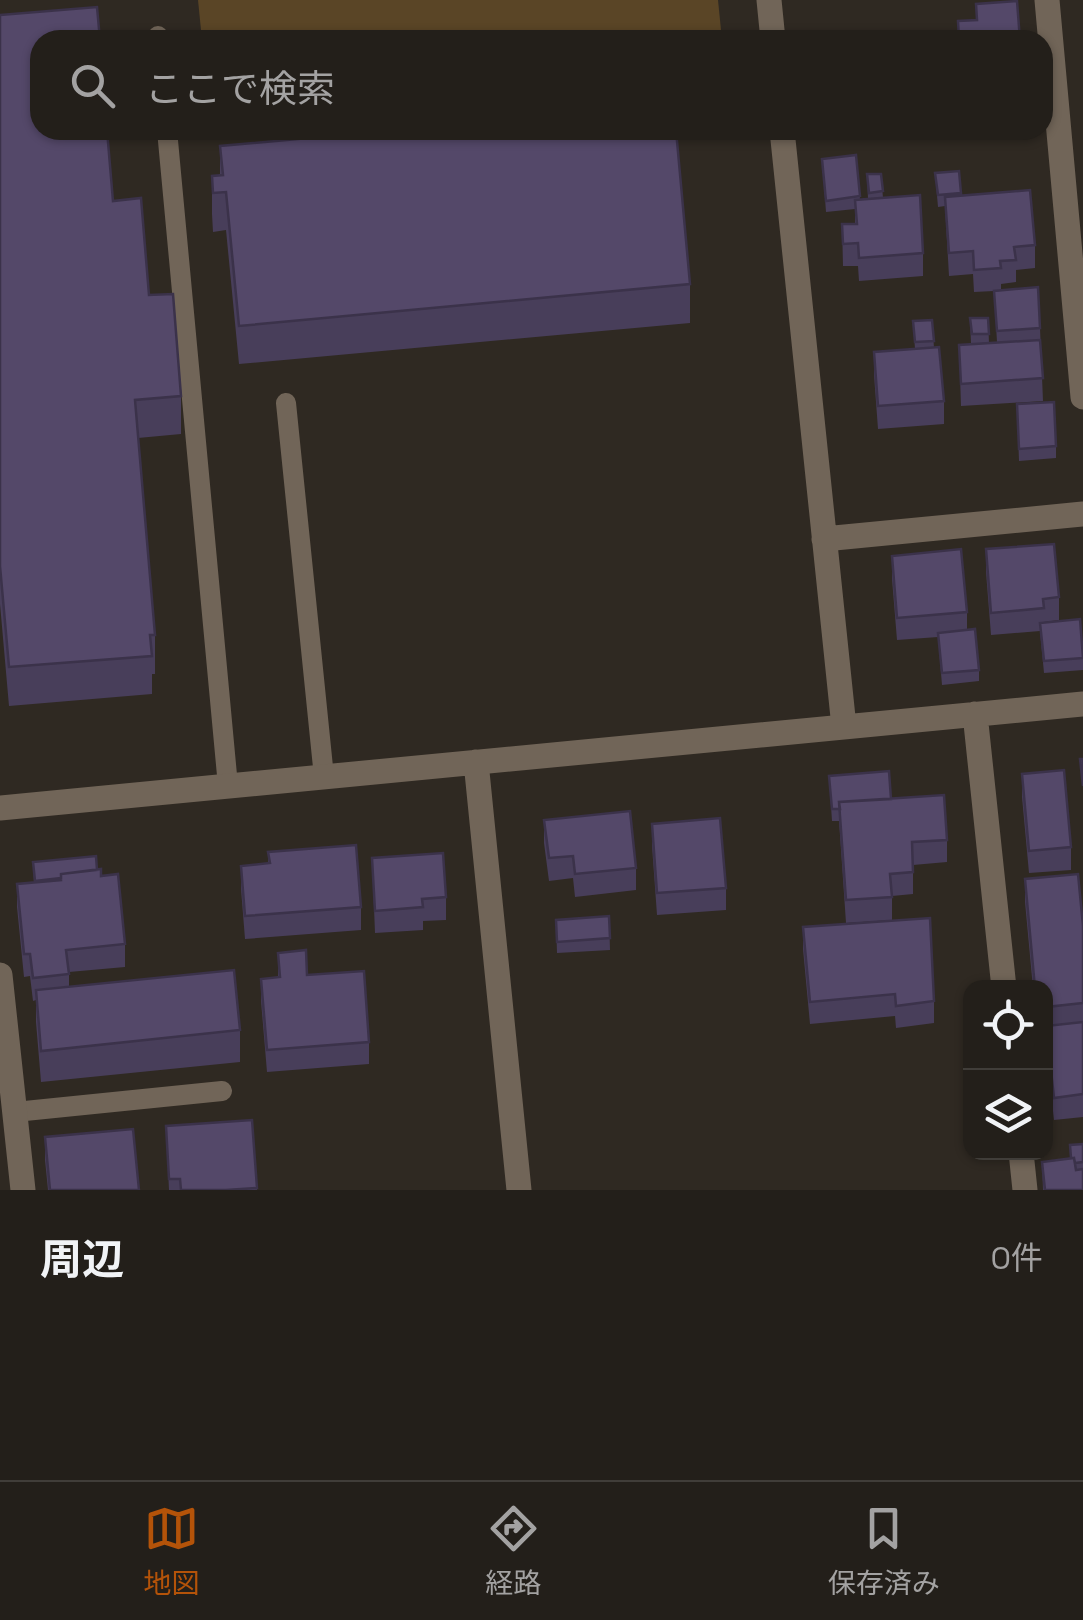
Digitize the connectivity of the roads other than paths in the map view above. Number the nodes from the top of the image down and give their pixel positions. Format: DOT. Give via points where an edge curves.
graph roads {
  1 [pos="769,0"];
  2 [pos="1047,0"];
  3 [pos="772,30"];
  4 [pos="1050,30"];
  5 [pos="1053,66"];
  6 [pos="167,140"];
  7 [pos="783,140"];
  8 [pos="1083,397"];
  9 [pos="286,403"];
  10 [pos="1083,514"];
  11 [pos="824,539"];
  12 [pos="1083,704"];
  13 [pos="975,714"];
  14 [pos="844,727"];
  15 [pos="476,762"];
  16 [pos="324,776"];
  17 [pos="228,786"];
  18 [pos="0,808"];
  19 [pos="0,975"];
  20 [pos="1003,980"];
  21 [pos="222,1090"];
  22 [pos="15,1112"];
  23 [pos="1022,1160"];
  24 [pos="23,1190"];
  25 [pos="519,1190"];
  26 [pos="1025,1190"];
  1 -- 3 [label="street"];
  2 -- 4 [label="street"];
  5 -- 8 [label="street"];
  6 -- 17 [label="lane"];
  7 -- 11 [label="street"];
  9 -- 16 [label="lane"];
  10 -- 11 [label="street"];
  11 -- 14 [label="street"];
  12 -- 13 [label="street"];
  13 -- 14 [label="street"];
  13 -- 20 [label="street"];
  14 -- 15 [label="street"];
  15 -- 16 [label="street"];
  15 -- 25 [label="street"];
  16 -- 17 [label="street"];
  17 -- 18 [label="street"];
  19 -- 22 [label="street"];
  21 -- 22 [label="lane"];
  22 -- 24 [label="street"];
  23 -- 26 [label="street"];
}
